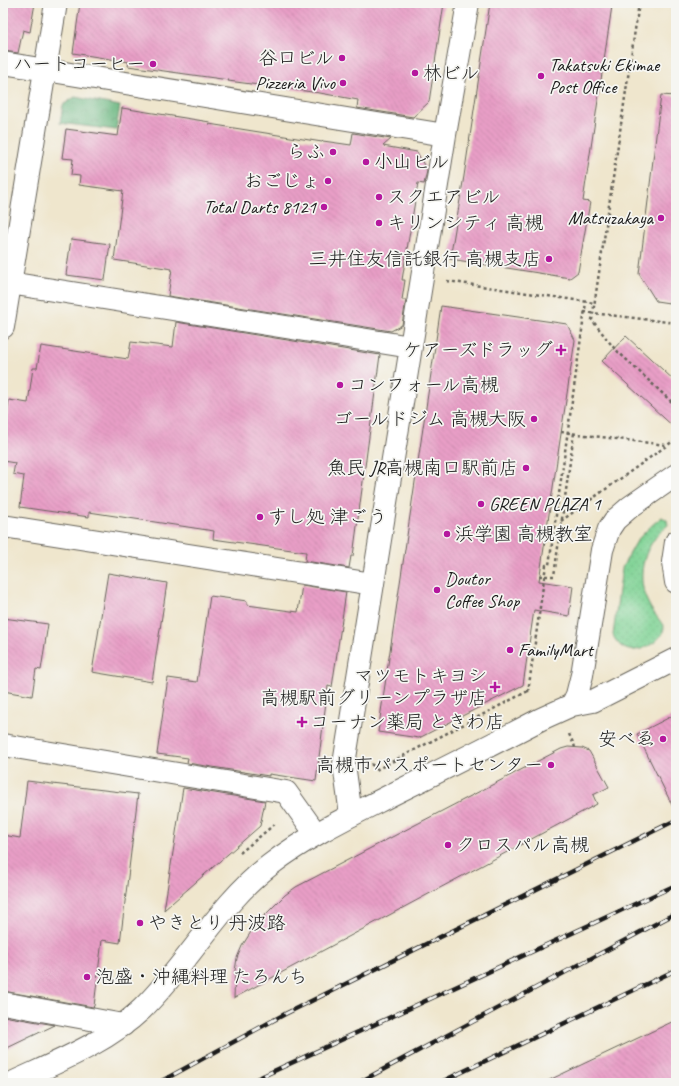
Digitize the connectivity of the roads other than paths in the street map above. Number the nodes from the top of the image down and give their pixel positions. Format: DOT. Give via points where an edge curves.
graph roads {
  1 [pos="56,3"];
  2 [pos="468,3"];
  3 [pos="3,63"];
  4 [pos="45,70"];
  5 [pos="445,136"];
  6 [pos="7,282"];
  7 [pos="3,327"];
  8 [pos="411,347"];
  9 [pos="676,475"];
  10 [pos="3,526"];
  11 [pos="676,542"];
  12 [pos="676,582"];
  13 [pos="373,584"];
  14 [pos="676,659"];
  15 [pos="572,705"];
  16 [pos="3,745"];
  17 [pos="351,815"];
  18 [pos="316,834"];
  19 [pos="3,1003"];
  20 [pos="123,1025"];
  21 [pos="12,1083"];
  1 -- 4 [label="street"];
  2 -- 5 [label="street"];
  3 -- 4 [label="street"];
  4 -- 5 [label="street"];
  4 -- 6 [label="street"];
  5 -- 8 [label="street"];
  6 -- 7 [label="street"];
  6 -- 8 [label="street"];
  8 -- 13 [label="street"];
  9 -- 15 [label="street" via="630,507 609,529 602,550 582,675"];
  10 -- 13 [label="street"];
  11 -- 12 [label="street" via="673,562"];
  13 -- 17 [label="street" via="344,764"];
  14 -- 15 [label="street" via="593,701"];
  15 -- 17 [label="street"];
  16 -- 18 [label="street" via="286,792"];
  17 -- 18 [label="street"];
  18 -- 20 [label="street" via="270,865 249,884 155,996"];
  19 -- 20 [label="street"];
  20 -- 21 [label="street" via="91,1045"];
}
